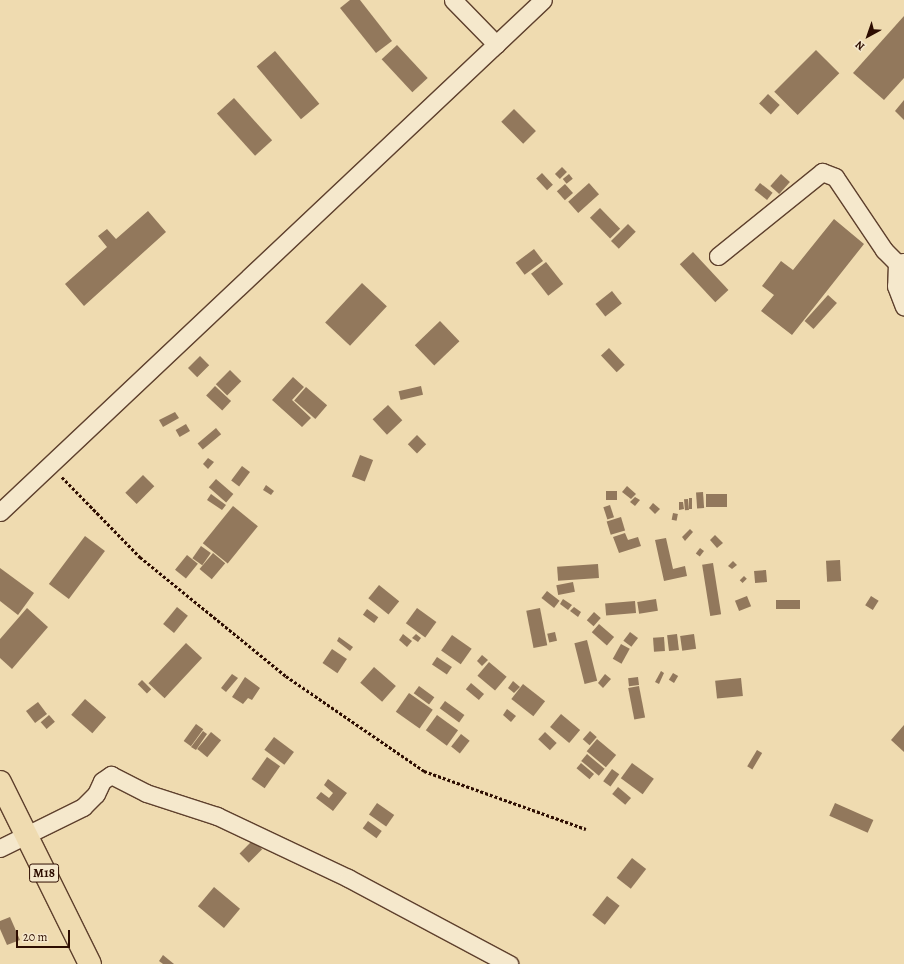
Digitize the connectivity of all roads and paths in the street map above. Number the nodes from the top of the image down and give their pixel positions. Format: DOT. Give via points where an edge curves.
graph roads {
  1 [pos="453,0"];
  2 [pos="543,0"];
  3 [pos="496,44"];
  4 [pos="718,256"];
  5 [pos="900,262"];
  6 [pos="904,307"];
  7 [pos="51,465"];
  8 [pos="0,512"];
  9 [pos="0,782"];
  10 [pos="586,829"];
  11 [pos="25,836"];
  12 [pos="0,848"];
  13 [pos="90,964"];
  14 [pos="508,964"];
  1 -- 3 [label="street"];
  2 -- 3 [label="street"];
  3 -- 7 [label="street"];
  4 -- 5 [label="street" via="822,172 835,177 884,250"];
  5 -- 6 [label="street" via="896,286"];
  7 -- 8 [label="street"];
  7 -- 10 [label="path" via="140,557 286,676 424,771"];
  9 -- 11 [label="main road, M18"];
  11 -- 12 [label="street"];
  11 -- 13 [label="main road, M18"];
  11 -- 14 [label="street" via="83,807 96,794 102,781 111,775 146,793 216,816 348,878"];
}
